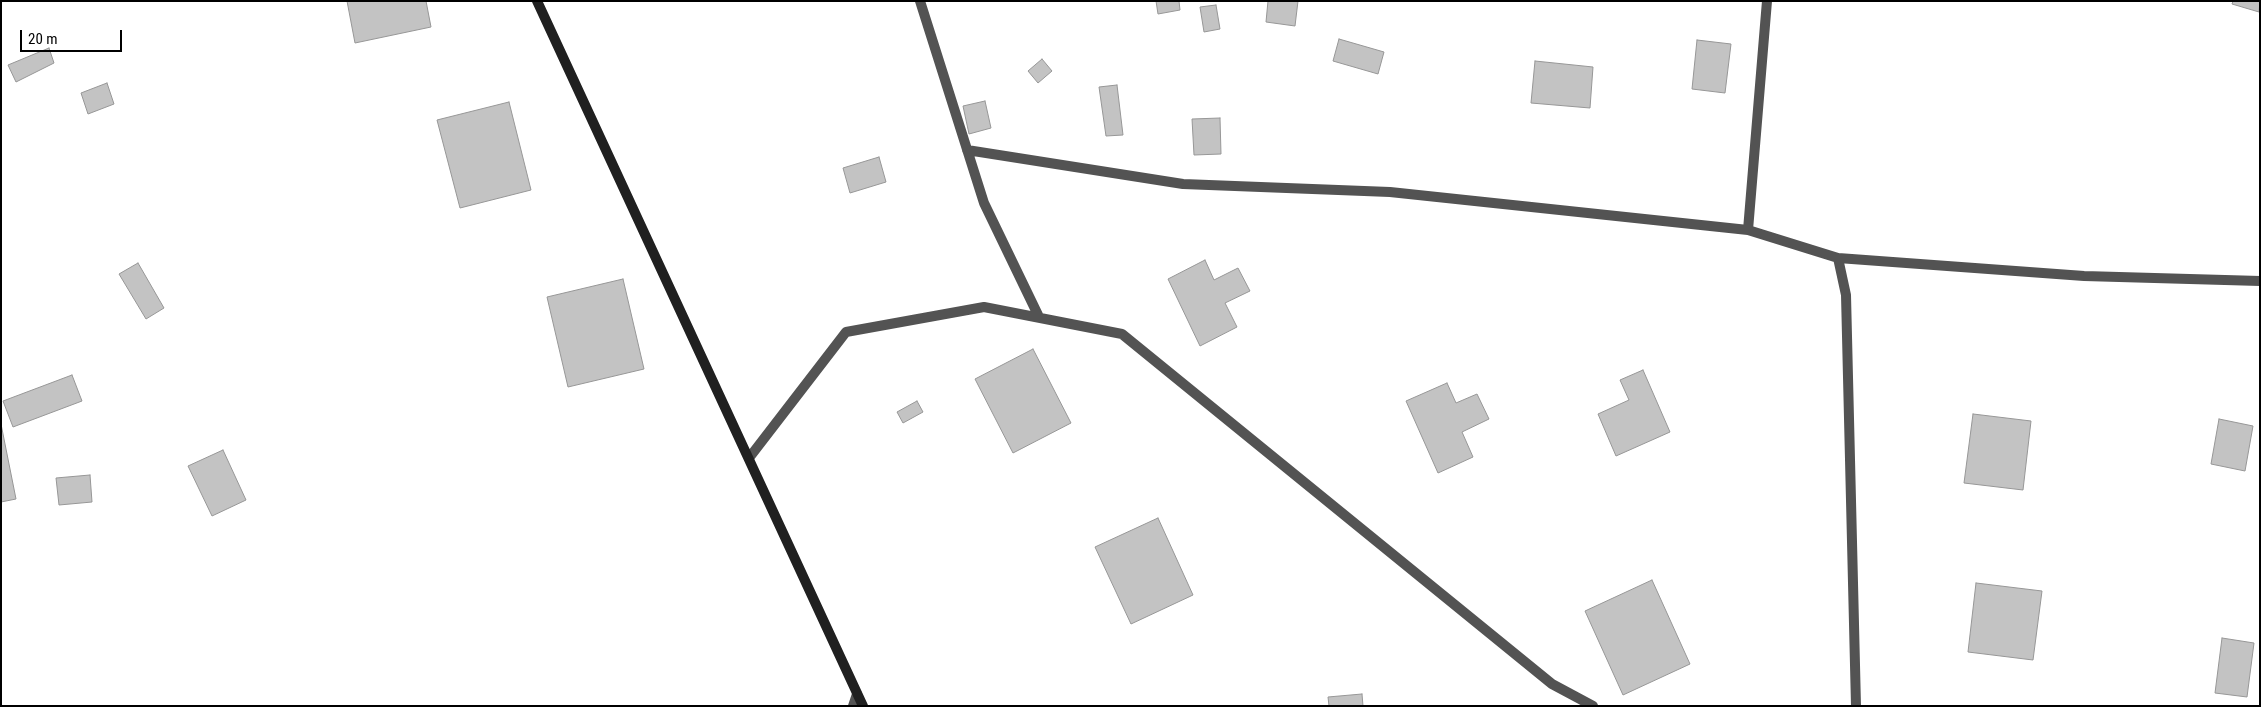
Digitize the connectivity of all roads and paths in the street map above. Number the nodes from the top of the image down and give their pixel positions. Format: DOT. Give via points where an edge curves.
graph roads {
  1 [pos="537,1"];
  2 [pos="920,1"];
  3 [pos="1767,1"];
  4 [pos="967,150"];
  5 [pos="1748,230"];
  6 [pos="1838,258"];
  7 [pos="2260,281"];
  8 [pos="1039,318"];
  9 [pos="749,458"];
  10 [pos="857,694"];
  11 [pos="853,706"];
  12 [pos="863,706"];
  13 [pos="1593,706"];
  14 [pos="1856,706"];
  1 -- 9 [label="main road"];
  2 -- 4 [label="street"];
  3 -- 5 [label="street"];
  4 -- 5 [label="street" via="1183,184 1390,192"];
  4 -- 8 [label="street" via="984,203"];
  5 -- 6 [label="street"];
  6 -- 7 [label="street" via="2084,276"];
  6 -- 14 [label="street" via="1846,295"];
  8 -- 9 [label="street" via="984,307 846,332"];
  8 -- 13 [label="street" via="1122,334 1552,684"];
  9 -- 10 [label="main road"];
  10 -- 11 [label="street"];
  10 -- 12 [label="main road"];
}
